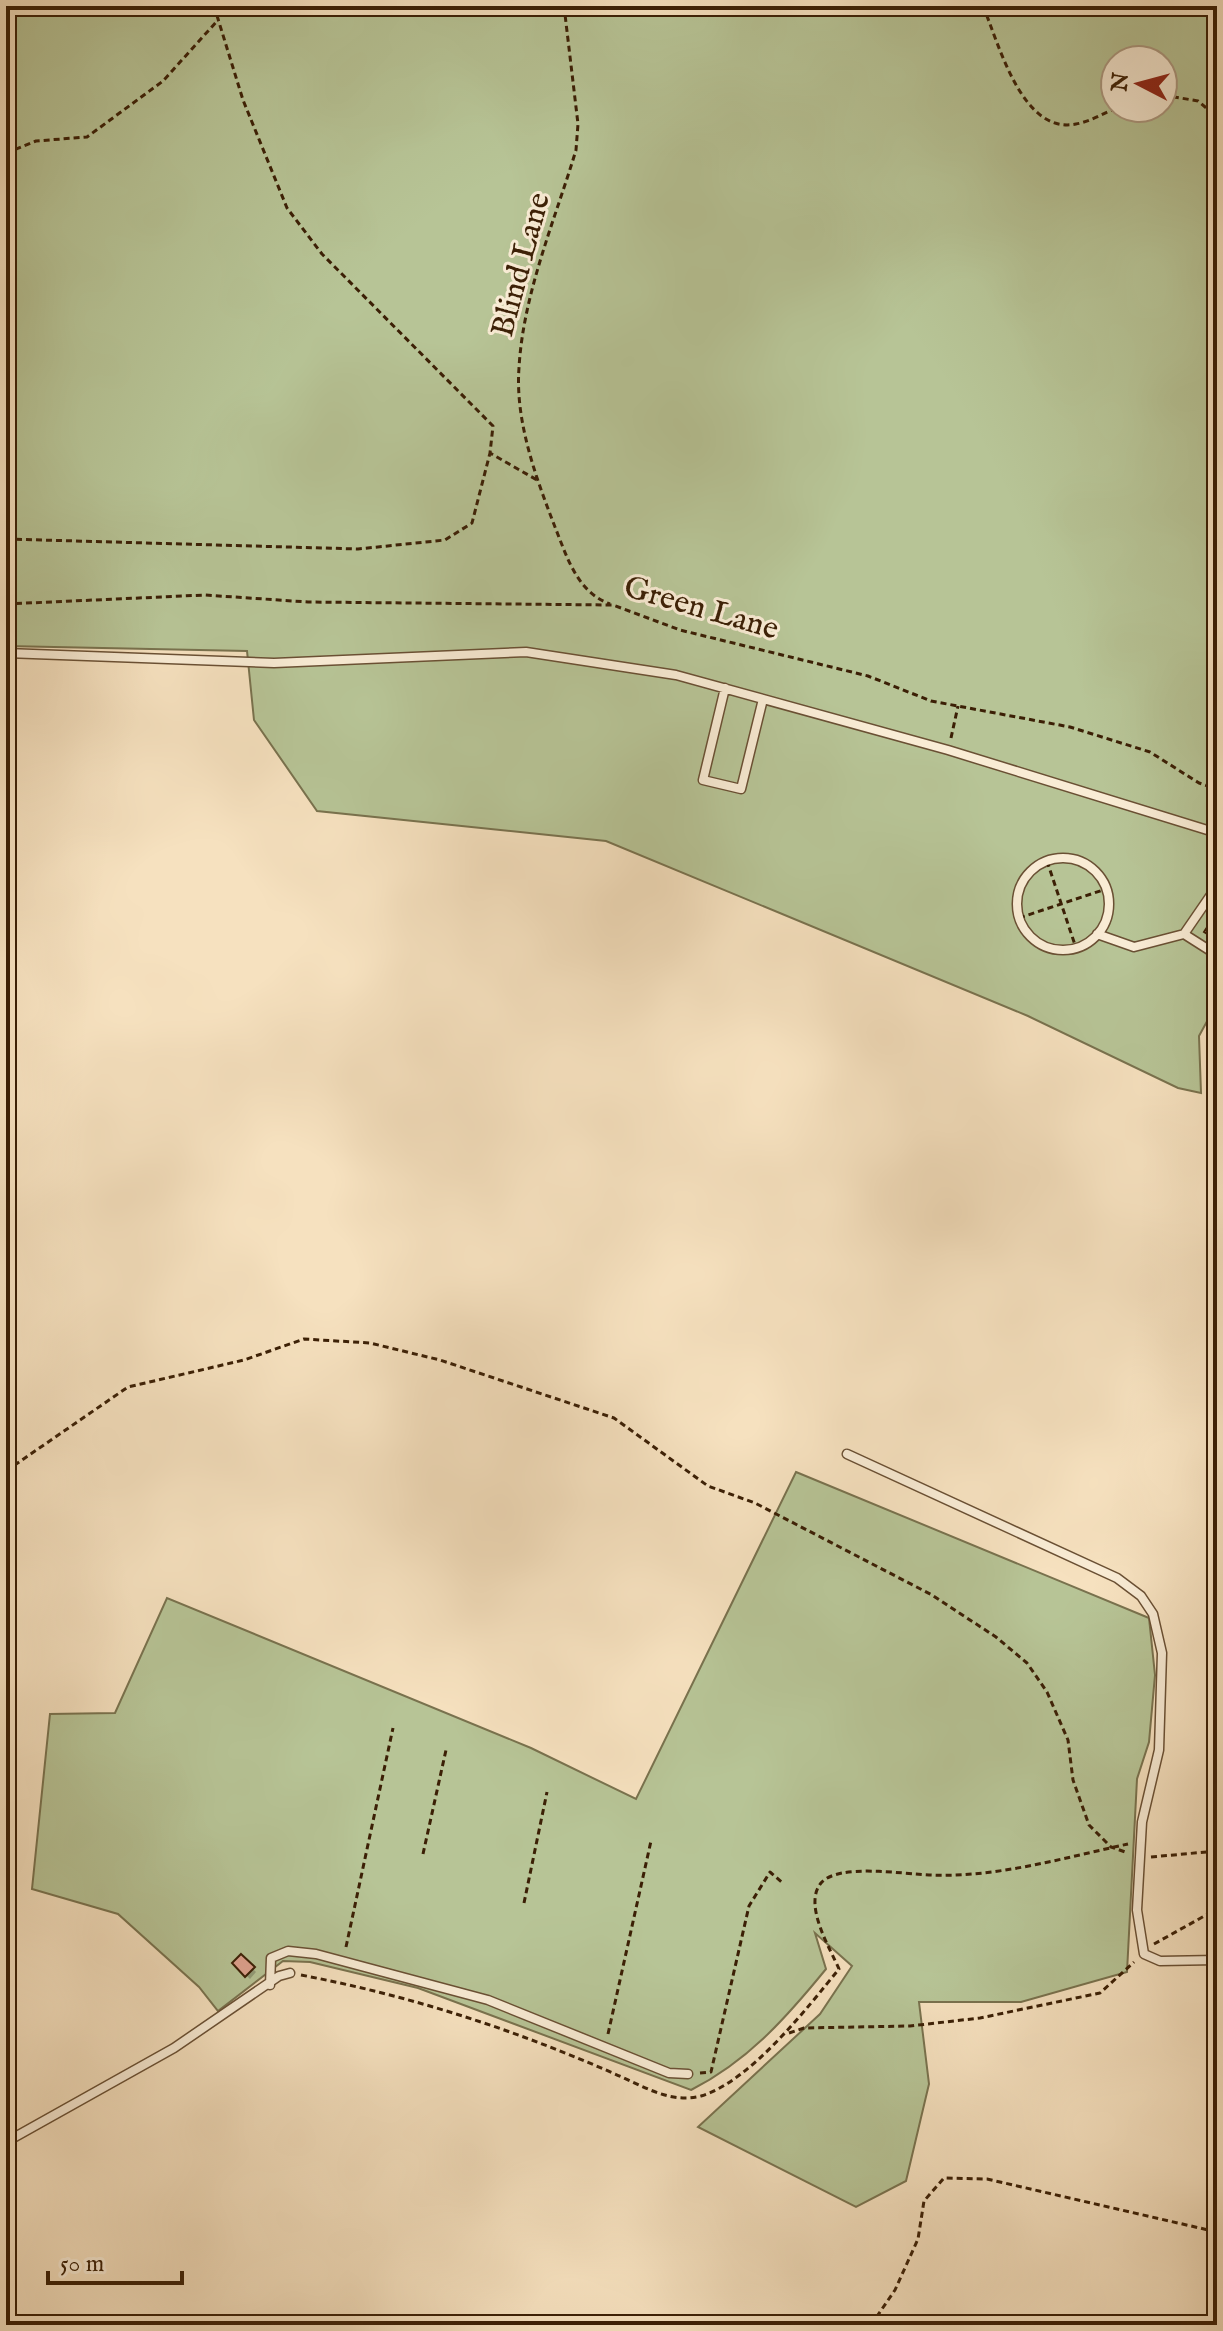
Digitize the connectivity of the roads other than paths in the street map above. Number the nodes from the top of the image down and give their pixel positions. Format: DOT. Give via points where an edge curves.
graph roads {
  1 [pos="6,653"];
  2 [pos="725,688"];
  3 [pos="763,699"];
  4 [pos="1217,833"];
  5 [pos="1217,886"];
  6 [pos="1097,934"];
  7 [pos="1184,934"];
  8 [pos="1217,955"];
  9 [pos="847,1454"];
  10 [pos="1217,1960"];
  11 [pos="290,1973"];
  12 [pos="270,1985"];
  13 [pos="688,2074"];
  14 [pos="6,2142"];
  1 -- 2 [label="lane" via="274,663 526,652 676,675"];
  2 -- 3 [label="lane"];
  2 -- 3 [label="lane" via="703,780 741,789"];
  3 -- 4 [label="lane"];
  5 -- 7 [label="lane"];
  6 -- 6 [label="lane" via="1108,913 1106,889 1096,872 1071,858 1047,861 1030,871 1017,899 1019,918 1035,941 1049,948 1076,948"];
  6 -- 7 [label="lane" via="1134,947"];
  7 -- 8 [label="lane"];
  9 -- 10 [label="lane" via="1117,1578 1141,1596 1153,1614 1162,1653 1159,1750 1141,1841 1137,1910 1144,1954 1160,1961"];
  11 -- 12 [label="lane"];
  12 -- 13 [label="lane" via="271,1958 288,1951 316,1954 488,2000 669,2073"];
  12 -- 14 [label="lane" via="174,2048"];
}
